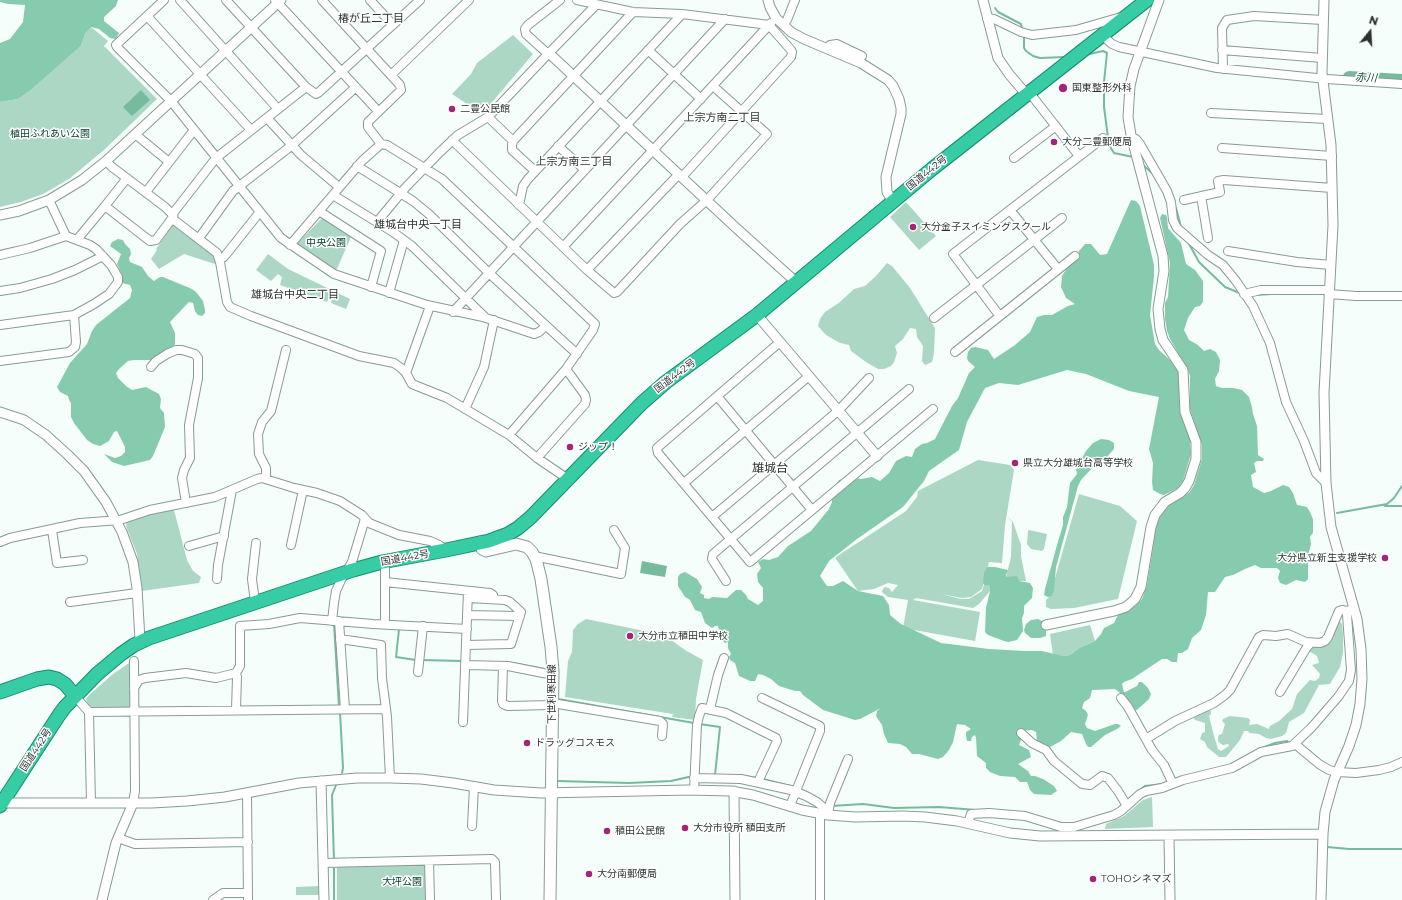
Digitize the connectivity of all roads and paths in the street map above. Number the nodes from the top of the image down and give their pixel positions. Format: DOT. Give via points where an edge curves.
graph roads {
  1 [pos="164,0"];
  2 [pos="180,0"];
  3 [pos="226,0"];
  4 [pos="322,0"];
  5 [pos="370,0"];
  6 [pos="420,0"];
  7 [pos="469,0"];
  8 [pos="560,0"];
  9 [pos="577,0"];
  10 [pos="768,0"];
  11 [pos="795,0"];
  12 [pos="983,0"];
  13 [pos="1147,0"];
  14 [pos="1159,0"];
  15 [pos="1324,0"];
  16 [pos="278,1"];
  17 [pos="596,5"];
  18 [pos="633,12"];
  19 [pos="682,14"];
  20 [pos="1128,15"];
  21 [pos="147,16"];
  22 [pos="776,18"];
  23 [pos="987,18"];
  24 [pos="725,19"];
  25 [pos="1323,20"];
  26 [pos="393,25"];
  27 [pos="769,25"];
  28 [pos="783,25"];
  29 [pos="251,27"];
  30 [pos="1102,35"];
  31 [pos="367,48"];
  32 [pos="827,48"];
  33 [pos="648,50"];
  34 [pos="1222,50"];
  35 [pos="226,51"];
  36 [pos="1140,52"];
  37 [pos="548,54"];
  38 [pos="862,56"];
  39 [pos="1322,58"];
  40 [pos="1223,69"];
  41 [pos="341,72"];
  42 [pos="200,74"];
  43 [pos="674,74"];
  44 [pos="391,75"];
  45 [pos="574,77"];
  46 [pos="1322,79"];
  47 [pos="1402,84"];
  48 [pos="713,86"];
  49 [pos="306,87"];
  50 [pos="356,87"];
  51 [pos="1028,93"];
  52 [pos="701,99"];
  53 [pos="171,101"];
  54 [pos="600,101"];
  55 [pos="278,109"];
  56 [pos="378,111"];
  57 [pos="742,111"];
  58 [pos="1211,113"];
  59 [pos="488,117"];
  60 [pos="267,118"];
  61 [pos="1327,119"];
  62 [pos="626,125"];
  63 [pos="1056,126"];
  64 [pos="194,130"];
  65 [pos="251,130"];
  66 [pos="135,134"];
  67 [pos="1103,138"];
  68 [pos="452,140"];
  69 [pos="1133,140"];
  70 [pos="513,142"];
  71 [pos="381,144"];
  72 [pos="291,146"];
  73 [pos="558,146"];
  74 [pos="1222,148"];
  75 [pos="654,151"];
  76 [pos="1079,156"];
  77 [pos="1332,156"];
  78 [pos="216,158"];
  79 [pos="1014,158"];
  80 [pos="106,160"];
  81 [pos="169,162"];
  82 [pos="357,166"];
  83 [pos="425,168"];
  84 [pos="584,170"];
  85 [pos="534,171"];
  86 [pos="681,176"];
  87 [pos="127,178"];
  88 [pos="239,187"];
  89 [pos="340,187"];
  90 [pos="1332,188"];
  91 [pos="146,192"];
  92 [pos="400,193"];
  93 [pos="333,195"];
  94 [pos="1201,196"];
  95 [pos="49,200"];
  96 [pos="707,200"];
  97 [pos="1184,200"];
  98 [pos="893,202"];
  99 [pos="519,205"];
  100 [pos="105,206"];
  101 [pos="1010,210"];
  102 [pos="319,211"];
  103 [pos="259,213"];
  104 [pos="0,215"];
  105 [pos="173,216"];
  106 [pos="1062,218"];
  107 [pos="377,222"];
  108 [pos="537,222"];
  109 [pos="66,236"];
  110 [pos="199,238"];
  111 [pos="1208,238"];
  112 [pos="1034,239"];
  113 [pos="78,240"];
  114 [pos="404,240"];
  115 [pos="290,245"];
  116 [pos="514,246"];
  117 [pos="563,247"];
  118 [pos="1228,251"];
  119 [pos="0,255"];
  120 [pos="103,256"];
  121 [pos="1075,256"];
  122 [pos="220,259"];
  123 [pos="1331,265"];
  124 [pos="1058,269"];
  125 [pos="587,270"];
  126 [pos="489,273"];
  127 [pos="796,282"];
  128 [pos="975,285"];
  129 [pos="371,287"];
  130 [pos="0,291"];
  131 [pos="1329,292"];
  132 [pos="389,293"];
  133 [pos="1244,294"];
  134 [pos="1402,296"];
  135 [pos="466,298"];
  136 [pos="430,306"];
  137 [pos="453,312"];
  138 [pos="74,315"];
  139 [pos="757,315"];
  140 [pos="999,315"];
  141 [pos="934,318"];
  142 [pos="490,319"];
  143 [pos="0,325"];
  144 [pos="546,326"];
  145 [pos="780,342"];
  146 [pos="286,350"];
  147 [pos="955,352"];
  148 [pos="577,354"];
  149 [pos="0,361"];
  150 [pos="151,366"];
  151 [pos="566,369"];
  152 [pos="406,373"];
  153 [pos="809,376"];
  154 [pos="869,378"];
  155 [pos="909,389"];
  156 [pos="717,396"];
  157 [pos="465,409"];
  158 [pos="933,409"];
  159 [pos="838,411"];
  160 [pos="0,412"];
  161 [pos="746,431"];
  162 [pos="857,433"];
  163 [pos="509,435"];
  164 [pos="877,456"];
  165 [pos="538,458"];
  166 [pos="774,465"];
  167 [pos="266,478"];
  168 [pos="568,479"];
  169 [pos="684,483"];
  170 [pos="1326,483"];
  171 [pos="793,487"];
  172 [pos="232,490"];
  173 [pos="303,490"];
  174 [pos="186,503"];
  175 [pos="812,510"];
  176 [pos="712,517"];
  177 [pos="364,518"];
  178 [pos="117,521"];
  179 [pos="52,530"];
  180 [pos="614,530"];
  181 [pos="224,536"];
  182 [pos="731,539"];
  183 [pos="0,542"];
  184 [pos="480,542"];
  185 [pos="256,543"];
  186 [pos="291,545"];
  187 [pos="189,546"];
  188 [pos="446,550"];
  189 [pos="534,556"];
  190 [pos="83,560"];
  191 [pos="385,561"];
  192 [pos="345,572"];
  193 [pos="217,579"];
  194 [pos="726,581"];
  195 [pos="385,582"];
  196 [pos="137,593"];
  197 [pos="468,595"];
  198 [pos="70,602"];
  199 [pos="255,602"];
  200 [pos="1351,609"];
  201 [pos="467,616"];
  202 [pos="520,616"];
  203 [pos="335,621"];
  204 [pos="385,624"];
  205 [pos="1046,625"];
  206 [pos="423,626"];
  207 [pos="467,629"];
  208 [pos="145,639"];
  209 [pos="340,639"];
  210 [pos="1311,643"];
  211 [pos="466,645"];
  212 [pos="724,658"];
  213 [pos="134,661"];
  214 [pos="465,664"];
  215 [pos="503,666"];
  216 [pos="418,672"];
  217 [pos="236,673"];
  218 [pos="553,675"];
  219 [pos="134,688"];
  220 [pos="0,692"];
  221 [pos="1280,692"];
  222 [pos="73,693"];
  223 [pos="762,698"];
  224 [pos="1121,698"];
  225 [pos="552,704"];
  226 [pos="345,709"];
  227 [pos="386,709"];
  228 [pos="710,709"];
  229 [pos="236,710"];
  230 [pos="134,711"];
  231 [pos="89,712"];
  232 [pos="463,722"];
  233 [pos="1021,733"];
  234 [pos="662,736"];
  235 [pos="1146,739"];
  236 [pos="1296,744"];
  237 [pos="848,759"];
  238 [pos="1402,762"];
  239 [pos="1338,772"];
  240 [pos="390,778"];
  241 [pos="694,778"];
  242 [pos="321,781"];
  243 [pos="758,782"];
  244 [pos="1173,784"];
  245 [pos="474,786"];
  246 [pos="694,790"];
  247 [pos="797,790"];
  248 [pos="734,791"];
  249 [pos="247,793"];
  250 [pos="551,793"];
  251 [pos="0,801"];
  252 [pos="91,803"];
  253 [pos="133,803"];
  254 [pos="790,806"];
  255 [pos="1127,806"];
  256 [pos="827,810"];
  257 [pos="1094,821"];
  258 [pos="968,823"];
  259 [pos="472,826"];
  260 [pos="1323,834"];
  261 [pos="1094,836"];
  262 [pos="1169,836"];
  263 [pos="118,838"];
  264 [pos="248,842"];
  265 [pos="429,860"];
  266 [pos="326,863"];
  267 [pos="248,896"];
  268 [pos="102,900"];
  269 [pos="214,900"];
  270 [pos="324,900"];
  271 [pos="430,900"];
  272 [pos="496,900"];
  273 [pos="550,900"];
  274 [pos="735,900"];
  275 [pos="820,900"];
  276 [pos="1170,900"];
  277 [pos="1321,900"];
  1 -- 21 [label="street"];
  2 -- 35 [label="street"];
  3 -- 29 [label="street"];
  4 -- 31 [label="street"];
  5 -- 26 [label="street"];
  6 -- 26 [label="street"];
  7 -- 44 [label="street"];
  8 -- 37 [label="street" via="526,29 526,34"];
  9 -- 17 [label="street"];
  10 -- 22 [label="street"];
  11 -- 28 [label="street"];
  12 -- 23 [label="street"];
  13 -- 20 [label="highway, 国道442号"];
  14 -- 36 [label="street"];
  15 -- 25 [label="street"];
  16 -- 29 [label="street"];
  16 -- 41 [label="street"];
  17 -- 18 [label="street"];
  17 -- 37 [label="street"];
  18 -- 19 [label="street"];
  18 -- 45 [label="street"];
  19 -- 24 [label="street"];
  19 -- 33 [label="street"];
  20 -- 23 [label="street" via="1076,30 1032,35"];
  20 -- 30 [label="highway, 国道442号"];
  21 -- 42 [label="street"];
  21 -- 53 [label="street" via="116,44"];
  22 -- 27 [label="street"];
  22 -- 28 [label="street"];
  23 -- 51 [label="street" via="998,58"];
  24 -- 27 [label="street"];
  24 -- 43 [label="street"];
  25 -- 34 [label="street" via="1261,16 1230,18 1222,28"];
  25 -- 39 [label="street"];
  26 -- 31 [label="street"];
  27 -- 48 [label="street"];
  27 -- 57 [label="street" via="792,54"];
  28 -- 32 [label="street" via="797,36"];
  29 -- 35 [label="street"];
  29 -- 49 [label="street"];
  30 -- 36 [label="street" via="1115,46"];
  30 -- 51 [label="highway, 国道442号"];
  31 -- 41 [label="street"];
  31 -- 44 [label="street"];
  32 -- 38 [label="street" via="837,44"];
  32 -- 98 [label="street" via="861,63 884,77 897,93 901,114 886,177 888,194"];
  33 -- 43 [label="street"];
  33 -- 54 [label="street"];
  34 -- 39 [label="street"];
  34 -- 40 [label="street"];
  35 -- 42 [label="street"];
  35 -- 55 [label="street"];
  36 -- 40 [label="street"];
  36 -- 69 [label="street" via="1132,76 1128,106"];
  37 -- 45 [label="street"];
  37 -- 59 [label="street"];
  39 -- 46 [label="street"];
  40 -- 46 [label="street"];
  41 -- 49 [label="street" via="318,93"];
  41 -- 50 [label="street"];
  42 -- 53 [label="street"];
  42 -- 65 [label="street"];
  43 -- 52 [label="street"];
  43 -- 62 [label="street"];
  44 -- 56 [label="street" via="401,90"];
  45 -- 54 [label="street"];
  45 -- 70 [label="street"];
  46 -- 47 [label="street"];
  46 -- 61 [label="street"];
  48 -- 52 [label="street"];
  48 -- 57 [label="street"];
  49 -- 55 [label="street"];
  50 -- 56 [label="street"];
  50 -- 72 [label="street"];
  51 -- 63 [label="street"];
  51 -- 98 [label="highway, 国道442号"];
  52 -- 75 [label="street"];
  53 -- 64 [label="street"];
  53 -- 66 [label="street"];
  54 -- 62 [label="street"];
  54 -- 73 [label="street"];
  55 -- 60 [label="street"];
  56 -- 71 [label="street" via="368,122 368,127"];
  57 -- 86 [label="street"];
  57 -- 96 [label="street" via="767,134"];
  58 -- 61 [label="street"];
  59 -- 68 [label="street"];
  59 -- 70 [label="street"];
  60 -- 65 [label="street"];
  60 -- 72 [label="street"];
  61 -- 77 [label="street"];
  62 -- 75 [label="street"];
  62 -- 84 [label="street"];
  63 -- 76 [label="street"];
  63 -- 79 [label="street"];
  64 -- 78 [label="street"];
  64 -- 81 [label="street"];
  65 -- 78 [label="street"];
  66 -- 80 [label="street"];
  66 -- 81 [label="street"];
  67 -- 76 [label="street"];
  68 -- 83 [label="street"];
  68 -- 99 [label="street"];
  69 -- 133 [label="street" via="1136,139 1140,144 1167,191 1177,228 1223,265"];
  69 -- 205 [label="street" via="1163,256 1164,271 1158,309 1160,329 1163,340 1183,370 1185,412 1196,442 1196,459 1185,488 1165,502 1155,515 1141,587 1136,599 1114,612"];
  70 -- 85 [label="street" via="512,150"];
  71 -- 82 [label="street"];
  71 -- 83 [label="street"];
  72 -- 88 [label="street"];
  72 -- 89 [label="street"];
  73 -- 84 [label="street"];
  73 -- 85 [label="street"];
  74 -- 77 [label="street"];
  75 -- 86 [label="street"];
  75 -- 117 [label="street"];
  76 -- 101 [label="street"];
  77 -- 90 [label="street"];
  78 -- 88 [label="street"];
  78 -- 105 [label="street"];
  80 -- 87 [label="street"];
  80 -- 95 [label="street" via="75,185"];
  81 -- 91 [label="street"];
  82 -- 89 [label="street"];
  82 -- 92 [label="street"];
  83 -- 92 [label="street"];
  83 -- 116 [label="street" via="442,179"];
  84 -- 108 [label="street"];
  85 -- 99 [label="street" via="523,186"];
  86 -- 96 [label="street"];
  86 -- 125 [label="street"];
  87 -- 91 [label="street"];
  87 -- 100 [label="street"];
  88 -- 103 [label="street"];
  88 -- 110 [label="street" via="230,194"];
  89 -- 93 [label="street"];
  90 -- 94 [label="street" via="1224,180 1218,181 1220,192"];
  90 -- 123 [label="street"];
  91 -- 105 [label="street" via="170,210"];
  92 -- 107 [label="street"];
  92 -- 126 [label="street" via="430,214"];
  93 -- 102 [label="street"];
  93 -- 107 [label="street"];
  94 -- 97 [label="street"];
  94 -- 111 [label="street"];
  95 -- 104 [label="street"];
  95 -- 109 [label="street"];
  96 -- 125 [label="street" via="680,224 617,292 612,293"];
  96 -- 127 [label="street"];
  98 -- 127 [label="highway, 国道442号"];
  99 -- 108 [label="street"];
  100 -- 105 [label="street" via="150,241 156,240"];
  100 -- 113 [label="street"];
  101 -- 112 [label="street"];
  101 -- 128 [label="street" via="953,254"];
  102 -- 115 [label="street"];
  102 -- 129 [label="street" via="381,251"];
  103 -- 115 [label="street"];
  103 -- 122 [label="street"];
  105 -- 110 [label="street" via="174,220"];
  106 -- 112 [label="street"];
  107 -- 114 [label="street"];
  108 -- 116 [label="street"];
  108 -- 117 [label="street"];
  109 -- 113 [label="street"];
  109 -- 119 [label="street"];
  110 -- 122 [label="street" via="215,251"];
  112 -- 124 [label="street"];
  112 -- 128 [label="street"];
  113 -- 120 [label="street" via="90,245"];
  114 -- 132 [label="street"];
  114 -- 135 [label="street"];
  115 -- 129 [label="street" via="334,274"];
  116 -- 126 [label="street"];
  116 -- 148 [label="street" via="595,324"];
  117 -- 125 [label="street"];
  118 -- 123 [label="street"];
  120 -- 130 [label="street" via="52,279"];
  120 -- 138 [label="street" via="116,272 118,282 110,294"];
  121 -- 124 [label="street"];
  122 -- 152 [label="street" via="230,307 359,356 394,363"];
  123 -- 131 [label="street"];
  124 -- 140 [label="street"];
  126 -- 135 [label="street"];
  126 -- 144 [label="street"];
  127 -- 139 [label="highway, 国道442号"];
  128 -- 140 [label="street"];
  128 -- 141 [label="street"];
  129 -- 132 [label="street"];
  131 -- 133 [label="street" via="1261,290"];
  131 -- 134 [label="street" via="1356,296"];
  131 -- 170 [label="street" via="1324,393"];
  132 -- 136 [label="street"];
  133 -- 170 [label="street" via="1270,343 1286,402 1316,474"];
  135 -- 137 [label="street"];
  135 -- 142 [label="street"];
  136 -- 137 [label="street"];
  136 -- 152 [label="street"];
  137 -- 142 [label="street"];
  138 -- 143 [label="street"];
  138 -- 149 [label="street" via="76,342 75,347 69,352"];
  139 -- 145 [label="street"];
  139 -- 168 [label="highway, 国道442号" via="654,392"];
  140 -- 147 [label="street"];
  142 -- 144 [label="street" via="534,334"];
  142 -- 157 [label="street" via="484,367"];
  144 -- 148 [label="street"];
  145 -- 153 [label="street"];
  145 -- 156 [label="street"];
  146 -- 167 [label="street" via="271,411 262,422 258,434 259,454 266,468"];
  148 -- 151 [label="street"];
  150 -- 174 [label="street" via="176,350 195,354 198,358 198,378 189,425 190,458 182,478"];
  151 -- 163 [label="street"];
  151 -- 165 [label="street" via="585,395 585,404"];
  152 -- 157 [label="street" via="414,385 444,396"];
  153 -- 159 [label="street"];
  153 -- 161 [label="street"];
  154 -- 159 [label="street"];
  155 -- 162 [label="street"];
  156 -- 161 [label="street"];
  156 -- 169 [label="street" via="657,448 658,454"];
  157 -- 163 [label="street"];
  158 -- 164 [label="street"];
  159 -- 162 [label="street"];
  159 -- 166 [label="street"];
  160 -- 178 [label="street" via="30,423 68,455 94,484"];
  161 -- 166 [label="street"];
  161 -- 169 [label="street"];
  162 -- 164 [label="street"];
  162 -- 171 [label="street"];
  163 -- 165 [label="street"];
  164 -- 175 [label="street"];
  165 -- 168 [label="street"];
  166 -- 171 [label="street"];
  166 -- 176 [label="street"];
  167 -- 172 [label="street" via="257,479"];
  167 -- 173 [label="street"];
  168 -- 184 [label="highway, 国道442号" via="518,528"];
  169 -- 176 [label="street"];
  170 -- 200 [label="street" via="1332,527"];
  171 -- 175 [label="street"];
  171 -- 182 [label="street"];
  172 -- 174 [label="street"];
  172 -- 181 [label="street"];
  173 -- 177 [label="street" via="344,503"];
  173 -- 186 [label="street"];
  174 -- 178 [label="street" via="150,510"];
  175 -- 182 [label="street" via="750,562"];
  176 -- 182 [label="street"];
  177 -- 188 [label="street" via="386,530 430,541"];
  177 -- 192 [label="street" via="354,557"];
  178 -- 179 [label="street" via="88,522"];
  178 -- 196 [label="street" via="131,556"];
  179 -- 183 [label="street"];
  179 -- 190 [label="street" via="57,563"];
  180 -- 189 [label="street" via="625,548 620,574"];
  181 -- 187 [label="street"];
  181 -- 193 [label="street"];
  182 -- 194 [label="street" via="711,557"];
  184 -- 188 [label="highway, 国道442号"];
  184 -- 189 [label="main road" via="482,549 486,551 521,545 527,547"];
  185 -- 199 [label="street" via="252,579"];
  188 -- 191 [label="highway, 国道442号"];
  189 -- 218 [label="main road, 下世利寒田線" via="541,579"];
  191 -- 192 [label="highway, 国道442号"];
  191 -- 195 [label="street"];
  192 -- 199 [label="highway, 国道442号"];
  192 -- 203 [label="street" via="335,596"];
  195 -- 197 [label="street"];
  195 -- 204 [label="street"];
  196 -- 198 [label="street"];
  196 -- 208 [label="street"];
  197 -- 201 [label="street"];
  197 -- 202 [label="street" via="506,600 521,611"];
  199 -- 208 [label="highway, 国道442号"];
  200 -- 210 [label="street" via="1339,611 1325,641"];
  200 -- 236 [label="street" via="1347,618 1351,670 1349,681"];
  200 -- 239 [label="street" via="1362,649 1362,692 1356,725"];
  201 -- 202 [label="street"];
  201 -- 207 [label="street"];
  202 -- 211 [label="street" via="511,644"];
  203 -- 204 [label="street"];
  203 -- 209 [label="street"];
  203 -- 217 [label="street" via="297,618 269,624 240,626 240,666"];
  204 -- 206 [label="street"];
  206 -- 207 [label="street"];
  206 -- 216 [label="street"];
  207 -- 211 [label="street"];
  208 -- 222 [label="highway, 国道442号" via="121,654"];
  209 -- 226 [label="street"];
  209 -- 227 [label="street" via="381,645"];
  210 -- 221 [label="street"];
  210 -- 235 [label="street" via="1288,634 1261,636 1225,695"];
  211 -- 214 [label="street"];
  212 -- 228 [label="street"];
  213 -- 219 [label="street"];
  214 -- 215 [label="street"];
  214 -- 232 [label="street"];
  215 -- 218 [label="street"];
  215 -- 225 [label="street" via="503,704"];
  217 -- 219 [label="street" via="216,678 186,673 145,678 139,680"];
  217 -- 229 [label="street"];
  218 -- 225 [label="main road, 下世利寒田線"];
  219 -- 230 [label="street"];
  220 -- 222 [label="highway" via="46,677 56,679"];
  222 -- 231 [label="street"];
  222 -- 251 [label="highway, 国道442号"];
  223 -- 247 [label="street" via="820,726"];
  224 -- 235 [label="street"];
  225 -- 234 [label="street" via="660,721 663,724"];
  225 -- 250 [label="main road, 下世利寒田線"];
  226 -- 227 [label="street"];
  226 -- 229 [label="street"];
  227 -- 240 [label="street"];
  228 -- 241 [label="street" via="701,709 697,724"];
  228 -- 243 [label="street" via="726,713 776,738"];
  229 -- 230 [label="street"];
  230 -- 231 [label="street"];
  230 -- 253 [label="street"];
  231 -- 252 [label="street"];
  233 -- 255 [label="street" via="1032,743 1046,750 1054,761 1082,784 1090,785 1102,776 1108,778"];
  235 -- 244 [label="street" via="1164,765"];
  236 -- 239 [label="street" via="1319,764"];
  236 -- 244 [label="street" via="1259,753 1229,769"];
  237 -- 256 [label="street"];
  238 -- 239 [label="street" via="1379,770"];
  239 -- 260 [label="street" via="1327,806"];
  240 -- 242 [label="street" via="364,777"];
  240 -- 245 [label="street" via="454,782"];
  241 -- 243 [label="street"];
  241 -- 246 [label="street"];
  242 -- 249 [label="street"];
  242 -- 266 [label="street"];
  243 -- 247 [label="street"];
  244 -- 255 [label="street" via="1143,792"];
  245 -- 250 [label="street"];
  245 -- 259 [label="street"];
  246 -- 248 [label="street"];
  246 -- 250 [label="street"];
  247 -- 254 [label="street"];
  247 -- 256 [label="street"];
  248 -- 254 [label="street"];
  248 -- 274 [label="street"];
  249 -- 253 [label="street" via="187,801"];
  249 -- 264 [label="street"];
  250 -- 273 [label="main road, 下世利寒田線"];
  251 -- 252 [label="street"];
  252 -- 253 [label="street"];
  253 -- 263 [label="street"];
  254 -- 256 [label="street"];
  255 -- 257 [label="street" via="1114,815"];
  256 -- 258 [label="street" via="855,817 912,816"];
  256 -- 275 [label="street"];
  257 -- 258 [label="street" via="1068,828 1025,816 972,813"];
  257 -- 261 [label="street"];
  258 -- 261 [label="street" via="1032,836"];
  260 -- 262 [label="street"];
  260 -- 277 [label="street"];
  261 -- 262 [label="street"];
  262 -- 276 [label="street"];
  263 -- 264 [label="street" via="138,844"];
  263 -- 268 [label="street"];
  264 -- 267 [label="street"];
  265 -- 266 [label="street"];
  265 -- 271 [label="street"];
  265 -- 272 [label="street" via="493,859"];
  266 -- 270 [label="street"];
  267 -- 269 [label="street" via="223,893"];
}
